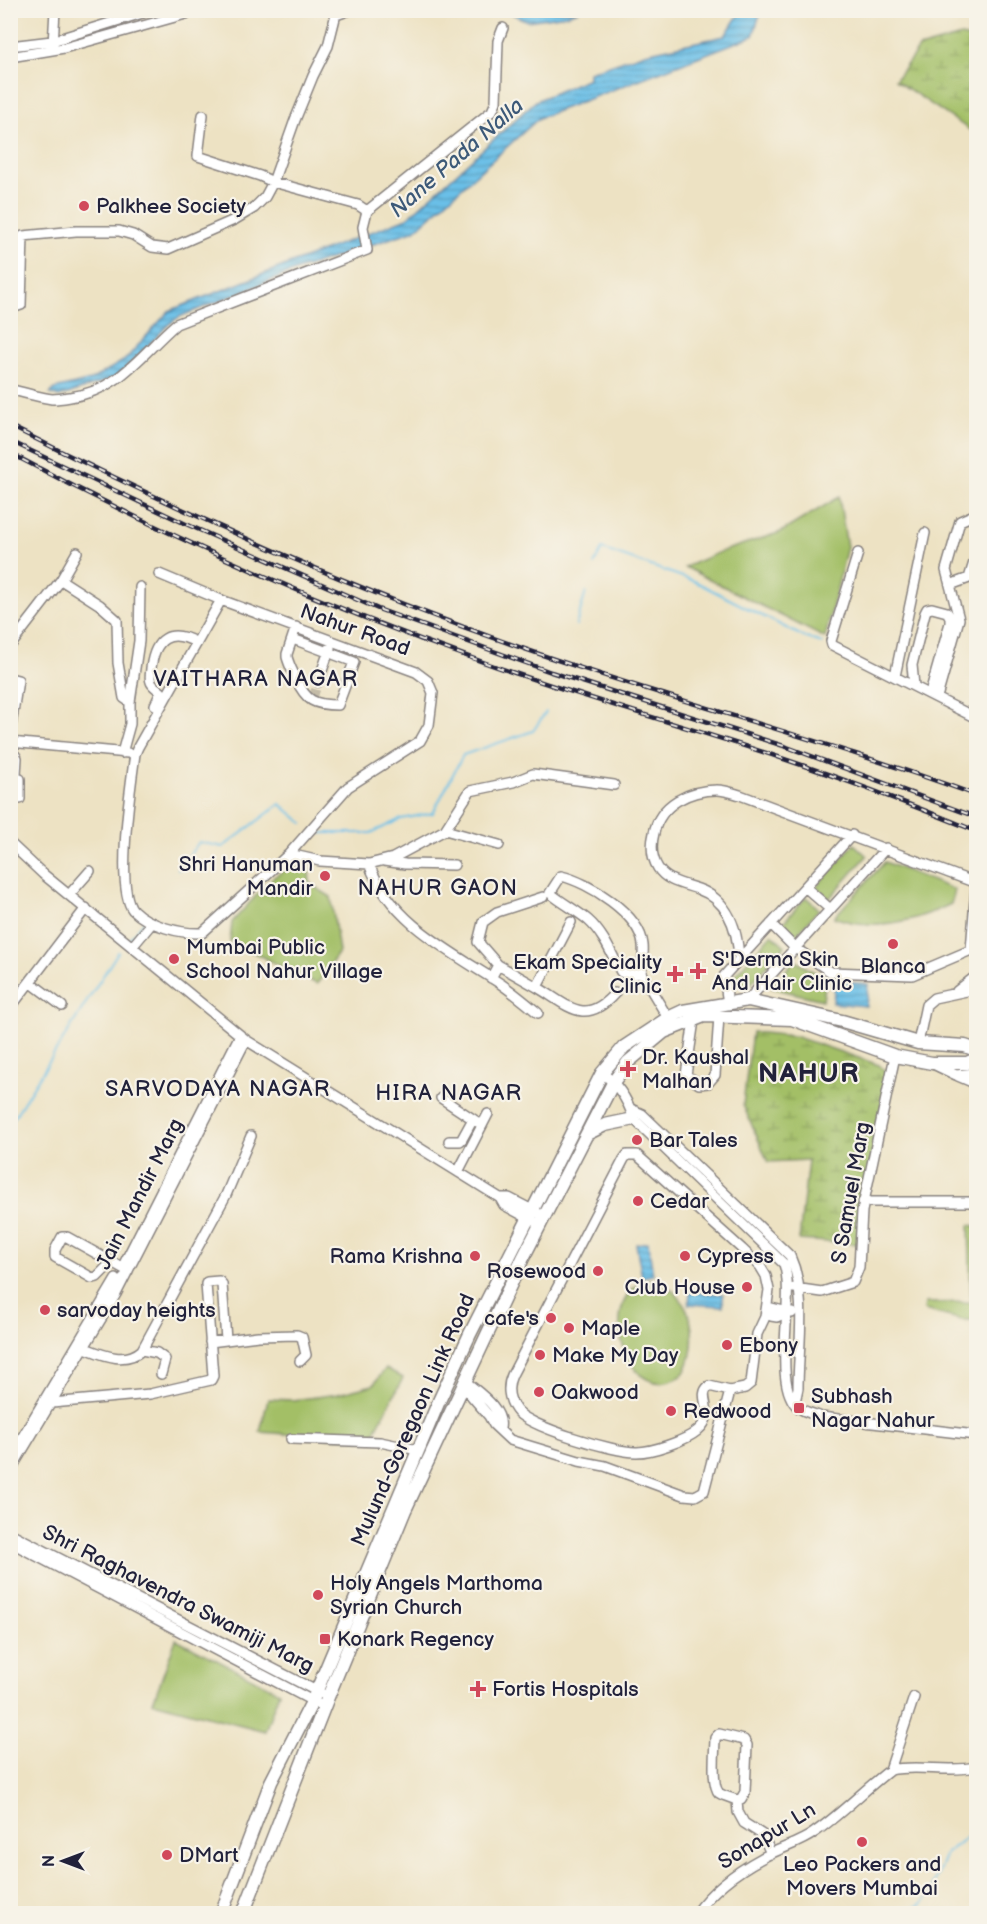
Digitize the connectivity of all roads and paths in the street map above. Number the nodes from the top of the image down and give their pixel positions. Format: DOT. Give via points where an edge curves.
graph roads {
  1 [pos="55,10"];
  2 [pos="152,10"];
  3 [pos="200,10"];
  4 [pos="350,10"];
  5 [pos="336,13"];
  6 [pos="503,28"];
  7 [pos="53,45"];
  8 [pos="10,46"];
  9 [pos="10,57"];
  10 [pos="203,115"];
  11 [pos="273,182"];
  12 [pos="367,211"];
  13 [pos="12,308"];
  14 [pos="10,389"];
  15 [pos="976,518"];
  16 [pos="925,533"];
  17 [pos="77,552"];
  18 [pos="858,553"];
  19 [pos="976,556"];
  20 [pos="159,574"];
  21 [pos="61,580"];
  22 [pos="950,585"];
  23 [pos="140,586"];
  24 [pos="221,600"];
  25 [pos="296,627"];
  26 [pos="293,639"];
  27 [pos="333,641"];
  28 [pos="196,643"];
  29 [pos="10,646"];
  30 [pos="328,652"];
  31 [pos="895,676"];
  32 [pos="10,678"];
  33 [pos="318,682"];
  34 [pos="914,682"];
  35 [pos="933,692"];
  36 [pos="130,702"];
  37 [pos="157,705"];
  38 [pos="976,718"];
  39 [pos="10,732"];
  40 [pos="10,742"];
  41 [pos="122,753"];
  42 [pos="10,754"];
  43 [pos="135,754"];
  44 [pos="10,776"];
  45 [pos="614,785"];
  46 [pos="20,799"];
  47 [pos="445,830"];
  48 [pos="852,835"];
  49 [pos="10,843"];
  50 [pos="500,845"];
  51 [pos="886,848"];
  52 [pos="289,854"];
  53 [pos="382,860"];
  54 [pos="369,864"];
  55 [pos="454,865"];
  56 [pos="90,870"];
  57 [pos="976,885"];
  58 [pos="805,887"];
  59 [pos="69,895"];
  60 [pos="543,897"];
  61 [pos="86,908"];
  62 [pos="830,909"];
  63 [pos="571,922"];
  64 [pos="152,923"];
  65 [pos="771,924"];
  66 [pos="132,948"];
  67 [pos="795,948"];
  68 [pos="739,960"];
  69 [pos="498,965"];
  70 [pos="641,973"];
  71 [pos="976,976"];
  72 [pos="491,978"];
  73 [pos="30,982"];
  74 [pos="537,987"];
  75 [pos="976,989"];
  76 [pos="615,993"];
  77 [pos="952,994"];
  78 [pos="748,1000"];
  79 [pos="728,1004"];
  80 [pos="62,1006"];
  81 [pos="10,1008"];
  82 [pos="538,1013"];
  83 [pos="719,1016"];
  84 [pos="668,1018"];
  85 [pos="694,1020"];
  86 [pos="243,1038"];
  87 [pos="918,1042"];
  88 [pos="973,1046"];
  89 [pos="895,1056"];
  90 [pos="976,1059"];
  91 [pos="932,1063"];
  92 [pos="602,1073"];
  93 [pos="976,1073"];
  94 [pos="956,1075"];
  95 [pos="614,1081"];
  96 [pos="976,1082"];
  97 [pos="441,1098"];
  98 [pos="488,1114"];
  99 [pos="632,1114"];
  100 [pos="473,1119"];
  101 [pos="482,1125"];
  102 [pos="587,1135"];
  103 [pos="251,1136"];
  104 [pos="462,1139"];
  105 [pos="449,1141"];
  106 [pos="471,1145"];
  107 [pos="458,1172"];
  108 [pos="863,1202"];
  109 [pos="976,1202"];
  110 [pos="530,1214"];
  111 [pos="543,1221"];
  112 [pos="778,1251"];
  113 [pos="112,1262"];
  114 [pos="125,1269"];
  115 [pos="788,1286"];
  116 [pos="800,1289"];
  117 [pos="771,1312"];
  118 [pos="786,1313"];
  119 [pos="800,1314"];
  120 [pos="91,1329"];
  121 [pos="226,1340"];
  122 [pos="210,1342"];
  123 [pos="85,1348"];
  124 [pos="142,1350"];
  125 [pos="76,1356"];
  126 [pos="300,1361"];
  127 [pos="161,1374"];
  128 [pos="65,1375"];
  129 [pos="464,1384"];
  130 [pos="729,1391"];
  131 [pos="795,1402"];
  132 [pos="52,1403"];
  133 [pos="44,1410"];
  134 [pos="976,1435"];
  135 [pos="291,1439"];
  136 [pos="418,1450"];
  137 [pos="12,1460"];
  138 [pos="10,1472"];
  139 [pos="394,1522"];
  140 [pos="10,1533"];
  141 [pos="10,1542"];
  142 [pos="42,1554"];
  143 [pos="177,1624"];
  144 [pos="238,1650"];
  145 [pos="248,1655"];
  146 [pos="233,1660"];
  147 [pos="243,1665"];
  148 [pos="914,1697"];
  149 [pos="320,1699"];
  150 [pos="976,1767"];
  151 [pos="890,1770"];
  152 [pos="737,1800"];
  153 [pos="771,1854"];
  154 [pos="221,1914"];
  155 [pos="243,1914"];
  156 [pos="695,1914"];
  1 -- 7 [label="street"];
  2 -- 7 [label="street"];
  3 -- 7 [label="street"];
  4 -- 5 [label="street"];
  5 -- 11 [label="street" via="328,46 299,109"];
  6 -- 12 [label="street" via="498,41 496,102 492,111"];
  7 -- 8 [label="street"];
  7 -- 9 [label="street"];
  10 -- 11 [label="street" via="198,156"];
  11 -- 12 [label="street" via="358,205"];
  11 -- 13 [label="street" via="254,208 168,249 152,247 119,231 23,236 21,305"];
  12 -- 14 [label="street" via="363,227 367,250 176,324 120,378 99,390 53,399"];
  15 -- 22 [label="street" via="960,521 946,570"];
  16 -- 31 [label="street"];
  17 -- 21 [label="street"];
  18 -- 31 [label="street" via="832,645"];
  19 -- 22 [label="street" via="969,578"];
  20 -- 24 [label="street"];
  21 -- 29 [label="street"];
  21 -- 36 [label="street" via="100,604 117,620 118,663 124,699"];
  22 -- 35 [label="street" via="959,619"];
  23 -- 36 [label="street" via="139,641"];
  24 -- 25 [label="street, Nahur Road"];
  24 -- 28 [label="street, Nahur Road"];
  25 -- 26 [label="street"];
  25 -- 27 [label="street, Nahur Road"];
  26 -- 30 [label="street"];
  26 -- 30 [label="street" via="287,659 302,692 325,705 338,705 354,662"];
  27 -- 30 [label="street"];
  27 -- 52 [label="street, Nahur Road" via="416,672 428,681 432,693 429,725 420,741 348,787"];
  28 -- 37 [label="street, Nahur Road"];
  28 -- 37 [label="street" via="174,635 158,647 150,680 161,692"];
  30 -- 33 [label="street"];
  31 -- 34 [label="street"];
  32 -- 39 [label="street" via="18,680"];
  34 -- 35 [label="street"];
  34 -- 35 [label="street" via="912,665 925,613 932,608 947,612 950,623"];
  35 -- 38 [label="street"];
  36 -- 41 [label="street" via="130,724"];
  37 -- 43 [label="street, Nahur Road"];
  40 -- 41 [label="street"];
  41 -- 43 [label="street"];
  42 -- 44 [label="street" via="17,758 16,774"];
  43 -- 64 [label="street, Nahur Road" via="125,827 127,897 133,909"];
  44 -- 46 [label="street" via="21,779"];
  45 -- 47 [label="street" via="533,774 470,791"];
  47 -- 50 [label="street"];
  47 -- 53 [label="street"];
  48 -- 51 [label="street"];
  48 -- 58 [label="street"];
  48 -- 68 [label="street" via="718,790 677,799 663,812 651,844 659,870 669,879 701,890 719,902 732,919"];
  49 -- 59 [label="street"];
  51 -- 57 [label="street"];
  51 -- 62 [label="street"];
  52 -- 54 [label="street"];
  52 -- 64 [label="street, Nahur Road" via="202,933 188,934"];
  53 -- 54 [label="street"];
  53 -- 55 [label="street"];
  54 -- 72 [label="street" via="387,898 425,936"];
  56 -- 59 [label="street"];
  57 -- 67 [label="street" via="971,950 921,972 831,972"];
  58 -- 62 [label="street"];
  58 -- 65 [label="street"];
  59 -- 61 [label="street"];
  60 -- 69 [label="street" via="497,912 483,922 478,942"];
  61 -- 66 [label="street"];
  61 -- 73 [label="street"];
  62 -- 67 [label="street"];
  63 -- 74 [label="street"];
  64 -- 66 [label="street"];
  65 -- 67 [label="street"];
  65 -- 68 [label="street"];
  66 -- 86 [label="street"];
  67 -- 78 [label="street"];
  68 -- 79 [label="street" via="724,976"];
  69 -- 72 [label="street"];
  69 -- 74 [label="street"];
  70 -- 70 [label="street" via="621,972 589,921 550,893 561,876 596,890 635,922 643,943"];
  70 -- 84 [label="street"];
  71 -- 77 [label="street"];
  72 -- 82 [label="street"];
  73 -- 80 [label="street"];
  73 -- 81 [label="street"];
  74 -- 76 [label="street" via="579,1012 596,1010"];
  75 -- 77 [label="street"];
  77 -- 87 [label="street" via="934,998 926,1005"];
  78 -- 79 [label="main road, Mulund-Goregaon Link Road"];
  78 -- 87 [label="main road"];
  79 -- 84 [label="main road, Mulund-Goregaon Link Road" via="683,1011"];
  83 -- 85 [label="main road, Mulund-Goregaon Link Road"];
  83 -- 85 [label="street" via="715,1075 708,1083 699,1083 686,1075"];
  83 -- 89 [label="main road, Mulund-Goregaon Link Road" via="792,1019"];
  84 -- 92 [label="main road, Mulund-Goregaon Link Road" via="624,1047"];
  85 -- 95 [label="main road, Mulund-Goregaon Link Road" via="664,1032 628,1062"];
  86 -- 107 [label="street"];
  86 -- 114 [label="street, Jain Mandir Marg"];
  87 -- 88 [label="main road"];
  89 -- 91 [label="main road, Mulund-Goregaon Link Road"];
  89 -- 108 [label="street, S Samuel Marg"];
  90 -- 91 [label="main road, Mulund-Goregaon Link Road" via="967,1063"];
  91 -- 94 [label="street"];
  92 -- 95 [label="street"];
  92 -- 110 [label="main road, Mulund-Goregaon Link Road"];
  93 -- 94 [label="street"];
  94 -- 96 [label="street"];
  95 -- 99 [label="street"];
  95 -- 102 [label="main road, Mulund-Goregaon Link Road"];
  97 -- 100 [label="street"];
  98 -- 101 [label="street"];
  99 -- 102 [label="main road"];
  99 -- 112 [label="street"];
  100 -- 101 [label="street"];
  100 -- 104 [label="street"];
  101 -- 106 [label="street"];
  102 -- 111 [label="main road, Mulund-Goregaon Link Road"];
  103 -- 124 [label="street" via="226,1195"];
  104 -- 105 [label="street"];
  104 -- 106 [label="street"];
  106 -- 107 [label="street"];
  107 -- 110 [label="street" via="500,1198 504,1205"];
  108 -- 109 [label="street"];
  108 -- 116 [label="street, S Samuel Marg" via="859,1267 853,1282 822,1292"];
  110 -- 111 [label="street"];
  110 -- 136 [label="main road, Mulund-Goregaon Link Road"];
  111 -- 129 [label="main road, Mulund-Goregaon Link Road"];
  112 -- 115 [label="street" via="788,1274"];
  112 -- 116 [label="street" via="790,1256"];
  113 -- 113 [label="street" via="67,1237 62,1237 55,1250 55,1257 92,1278"];
  113 -- 114 [label="street"];
  114 -- 120 [label="street, Jain Mandir Marg"];
  115 -- 116 [label="street"];
  115 -- 118 [label="street"];
  116 -- 119 [label="street"];
  117 -- 118 [label="street" via="777,1317"];
  118 -- 119 [label="street"];
  118 -- 131 [label="street" via="785,1376"];
  119 -- 131 [label="street"];
  120 -- 123 [label="street, Jain Mandir Marg"];
  120 -- 125 [label="street, Jain Mandir Marg"];
  121 -- 122 [label="street"];
  121 -- 122 [label="street" via="222,1284 209,1282 206,1284"];
  121 -- 126 [label="street" via="297,1335 302,1337 306,1355"];
  122 -- 132 [label="street" via="213,1376 208,1382 148,1395"];
  123 -- 124 [label="street" via="119,1358 137,1355"];
  123 -- 125 [label="street, Jain Mandir Marg"];
  124 -- 127 [label="street" via="158,1353 165,1359"];
  125 -- 128 [label="street, Jain Mandir Marg"];
  128 -- 132 [label="street, Jain Mandir Marg"];
  128 -- 133 [label="street, Jain Mandir Marg"];
  129 -- 130 [label="street" via="510,1440 695,1496 706,1485"];
  129 -- 139 [label="main road, Mulund-Goregaon Link Road"];
  130 -- 130 [label="street" via="706,1388 703,1395 708,1417 697,1431 634,1452 562,1434 516,1411 508,1383 627,1155 637,1155 742,1249 766,1276 769,1290 765,1317 757,1334 751,1383"];
  131 -- 134 [label="street" via="799,1408 821,1417"];
  132 -- 133 [label="street, Jain Mandir Marg"];
  133 -- 137 [label="street, Jain Mandir Marg"];
  135 -- 136 [label="street" via="380,1442"];
  136 -- 139 [label="main road, Mulund-Goregaon Link Road"];
  137 -- 138 [label="street"];
  139 -- 149 [label="main road, Mulund-Goregaon Link Road"];
  140 -- 142 [label="street, Shri Raghavendra Swamiji Marg"];
  141 -- 142 [label="street, Shri Raghavendra Swamiji Marg"];
  142 -- 143 [label="street, Shri Raghavendra Swamiji Marg"];
  143 -- 144 [label="street, Shri Raghavendra Swamiji Marg"];
  143 -- 146 [label="street, Shri Raghavendra Swamiji Marg"];
  144 -- 145 [label="street, Shri Raghavendra Swamiji Marg"];
  144 -- 146 [label="street"];
  145 -- 147 [label="street"];
  145 -- 149 [label="street, Shri Raghavendra Swamiji Marg"];
  146 -- 147 [label="street, Shri Raghavendra Swamiji Marg"];
  147 -- 149 [label="street, Shri Raghavendra Swamiji Marg"];
  148 -- 151 [label="street"];
  149 -- 154 [label="main road, Mulund-Goregaon Link Road" via="271,1782"];
  149 -- 155 [label="main road, Mulund-Goregaon Link Road"];
  150 -- 151 [label="street"];
  151 -- 153 [label="street, Sonapur Ln" via="815,1832"];
  152 -- 152 [label="street" via="719,1793 715,1785 714,1738 718,1734 744,1740 747,1745 745,1792"];
  152 -- 153 [label="street" via="744,1823 763,1835"];
  153 -- 156 [label="street, Sonapur Ln" via="708,1896"];
}
